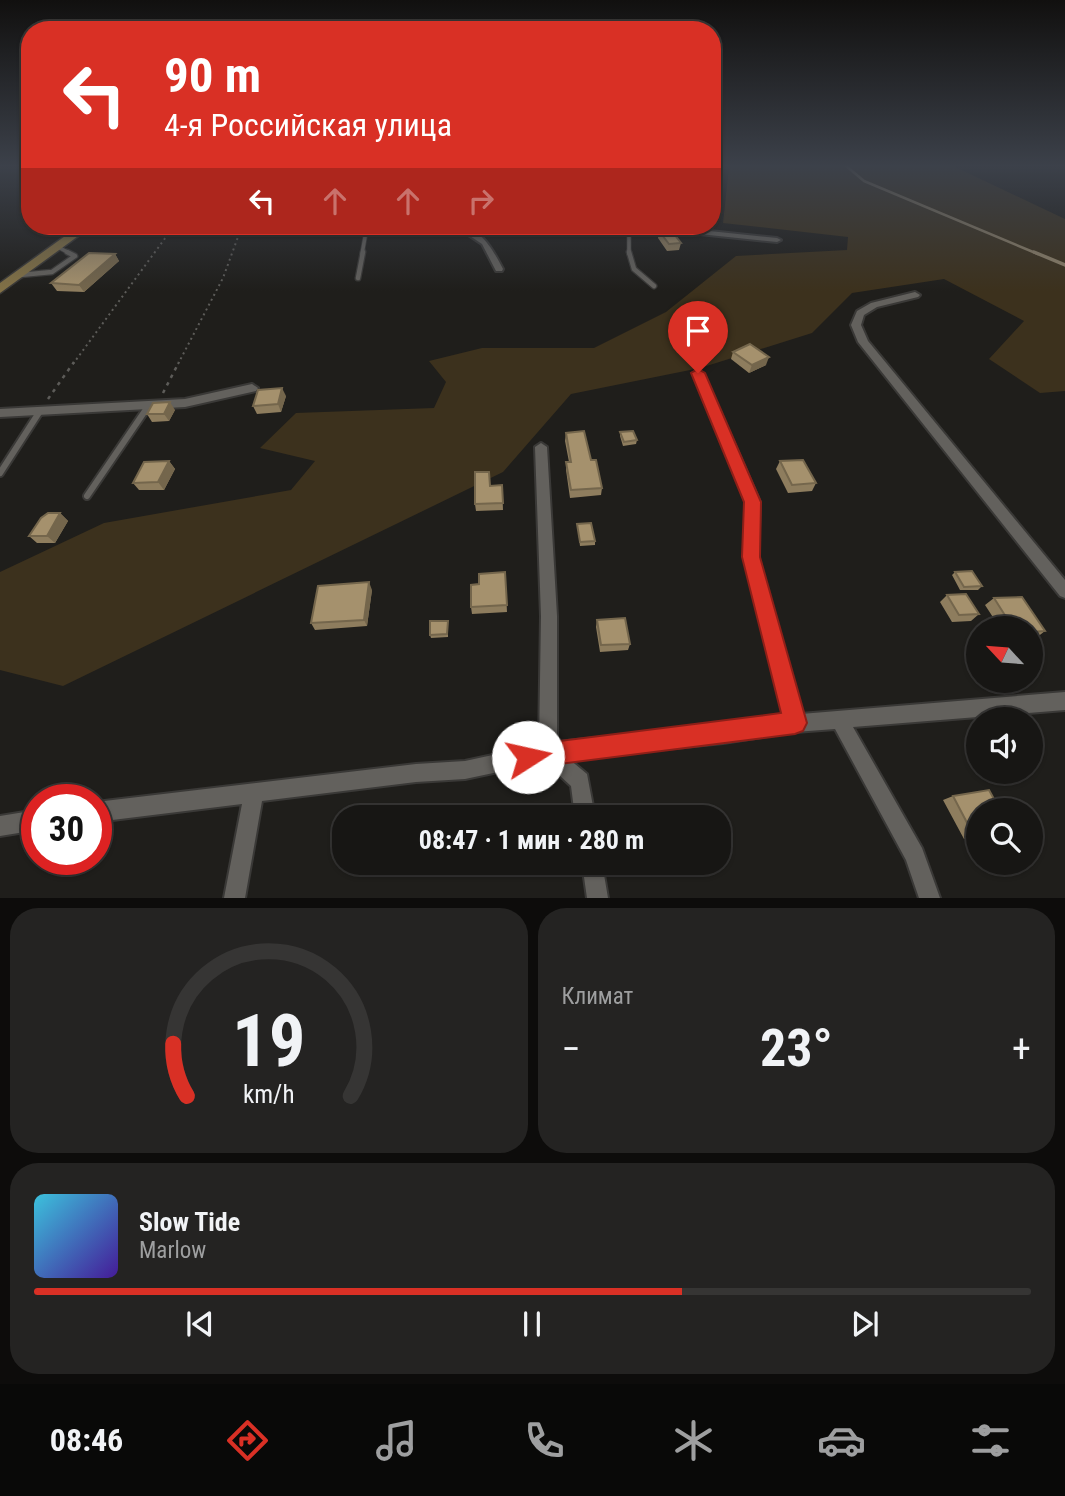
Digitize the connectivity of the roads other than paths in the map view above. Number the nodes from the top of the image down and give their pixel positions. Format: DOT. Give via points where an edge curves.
graph roads {
  1 [pos="721,234"];
  2 [pos="74,235"];
  3 [pos="365,235"];
  4 [pos="473,235"];
  5 [pos="631,235"];
  6 [pos="777,240"];
  7 [pos="58,247"];
  8 [pos="75,256"];
  9 [pos="82,256"];
  10 [pos="499,270"];
  11 [pos="20,275"];
  12 [pos="358,278"];
  13 [pos="654,286"];
  14 [pos="0,289"];
  15 [pos="915,295"];
  16 [pos="698,373"];
  17 [pos="252,388"];
  18 [pos="153,405"];
  19 [pos="40,411"];
  20 [pos="0,413"];
  21 [pos="541,447"];
  22 [pos="0,473"];
  23 [pos="88,496"];
  24 [pos="1065,591"];
  25 [pos="1065,701"];
  26 [pos="839,719"];
  27 [pos="795,723"];
  28 [pos="548,752"];
  29 [pos="254,793"];
  30 [pos="583,805"];
  31 [pos="112,811"];
  32 [pos="21,823"];
  33 [pos="0,827"];
  34 [pos="595,875"];
  35 [pos="234,898"];
  36 [pos="598,898"];
  37 [pos="930,898"];
  1 -- 6 [label="street"];
  2 -- 7 [label="main road"];
  3 -- 12 [label="lane"];
  4 -- 10 [label="street" via="485,243"];
  5 -- 13 [label="lane" via="628,256 632,266"];
  7 -- 8 [label="lane"];
  7 -- 11 [label="main road"];
  8 -- 9 [label="lane"];
  8 -- 11 [label="lane" via="51,272"];
  11 -- 14 [label="main road"];
  15 -- 24 [label="street" via="860,313 856,325 863,342"];
  16 -- 27 [label="street" via="753,502 751,557"];
  17 -- 18 [label="street"];
  18 -- 19 [label="street"];
  18 -- 23 [label="lane"];
  19 -- 20 [label="street"];
  19 -- 22 [label="lane"];
  21 -- 28 [label="street" via="549,616"];
  25 -- 26 [label="street"];
  26 -- 27 [label="street"];
  26 -- 37 [label="street" via="915,855"];
  27 -- 28 [label="street"];
  28 -- 29 [label="street" via="466,769"];
  28 -- 30 [label="street" via="580,781"];
  29 -- 31 [label="street"];
  29 -- 35 [label="street"];
  32 -- 33 [label="street"];
  34 -- 36 [label="street"];
}
